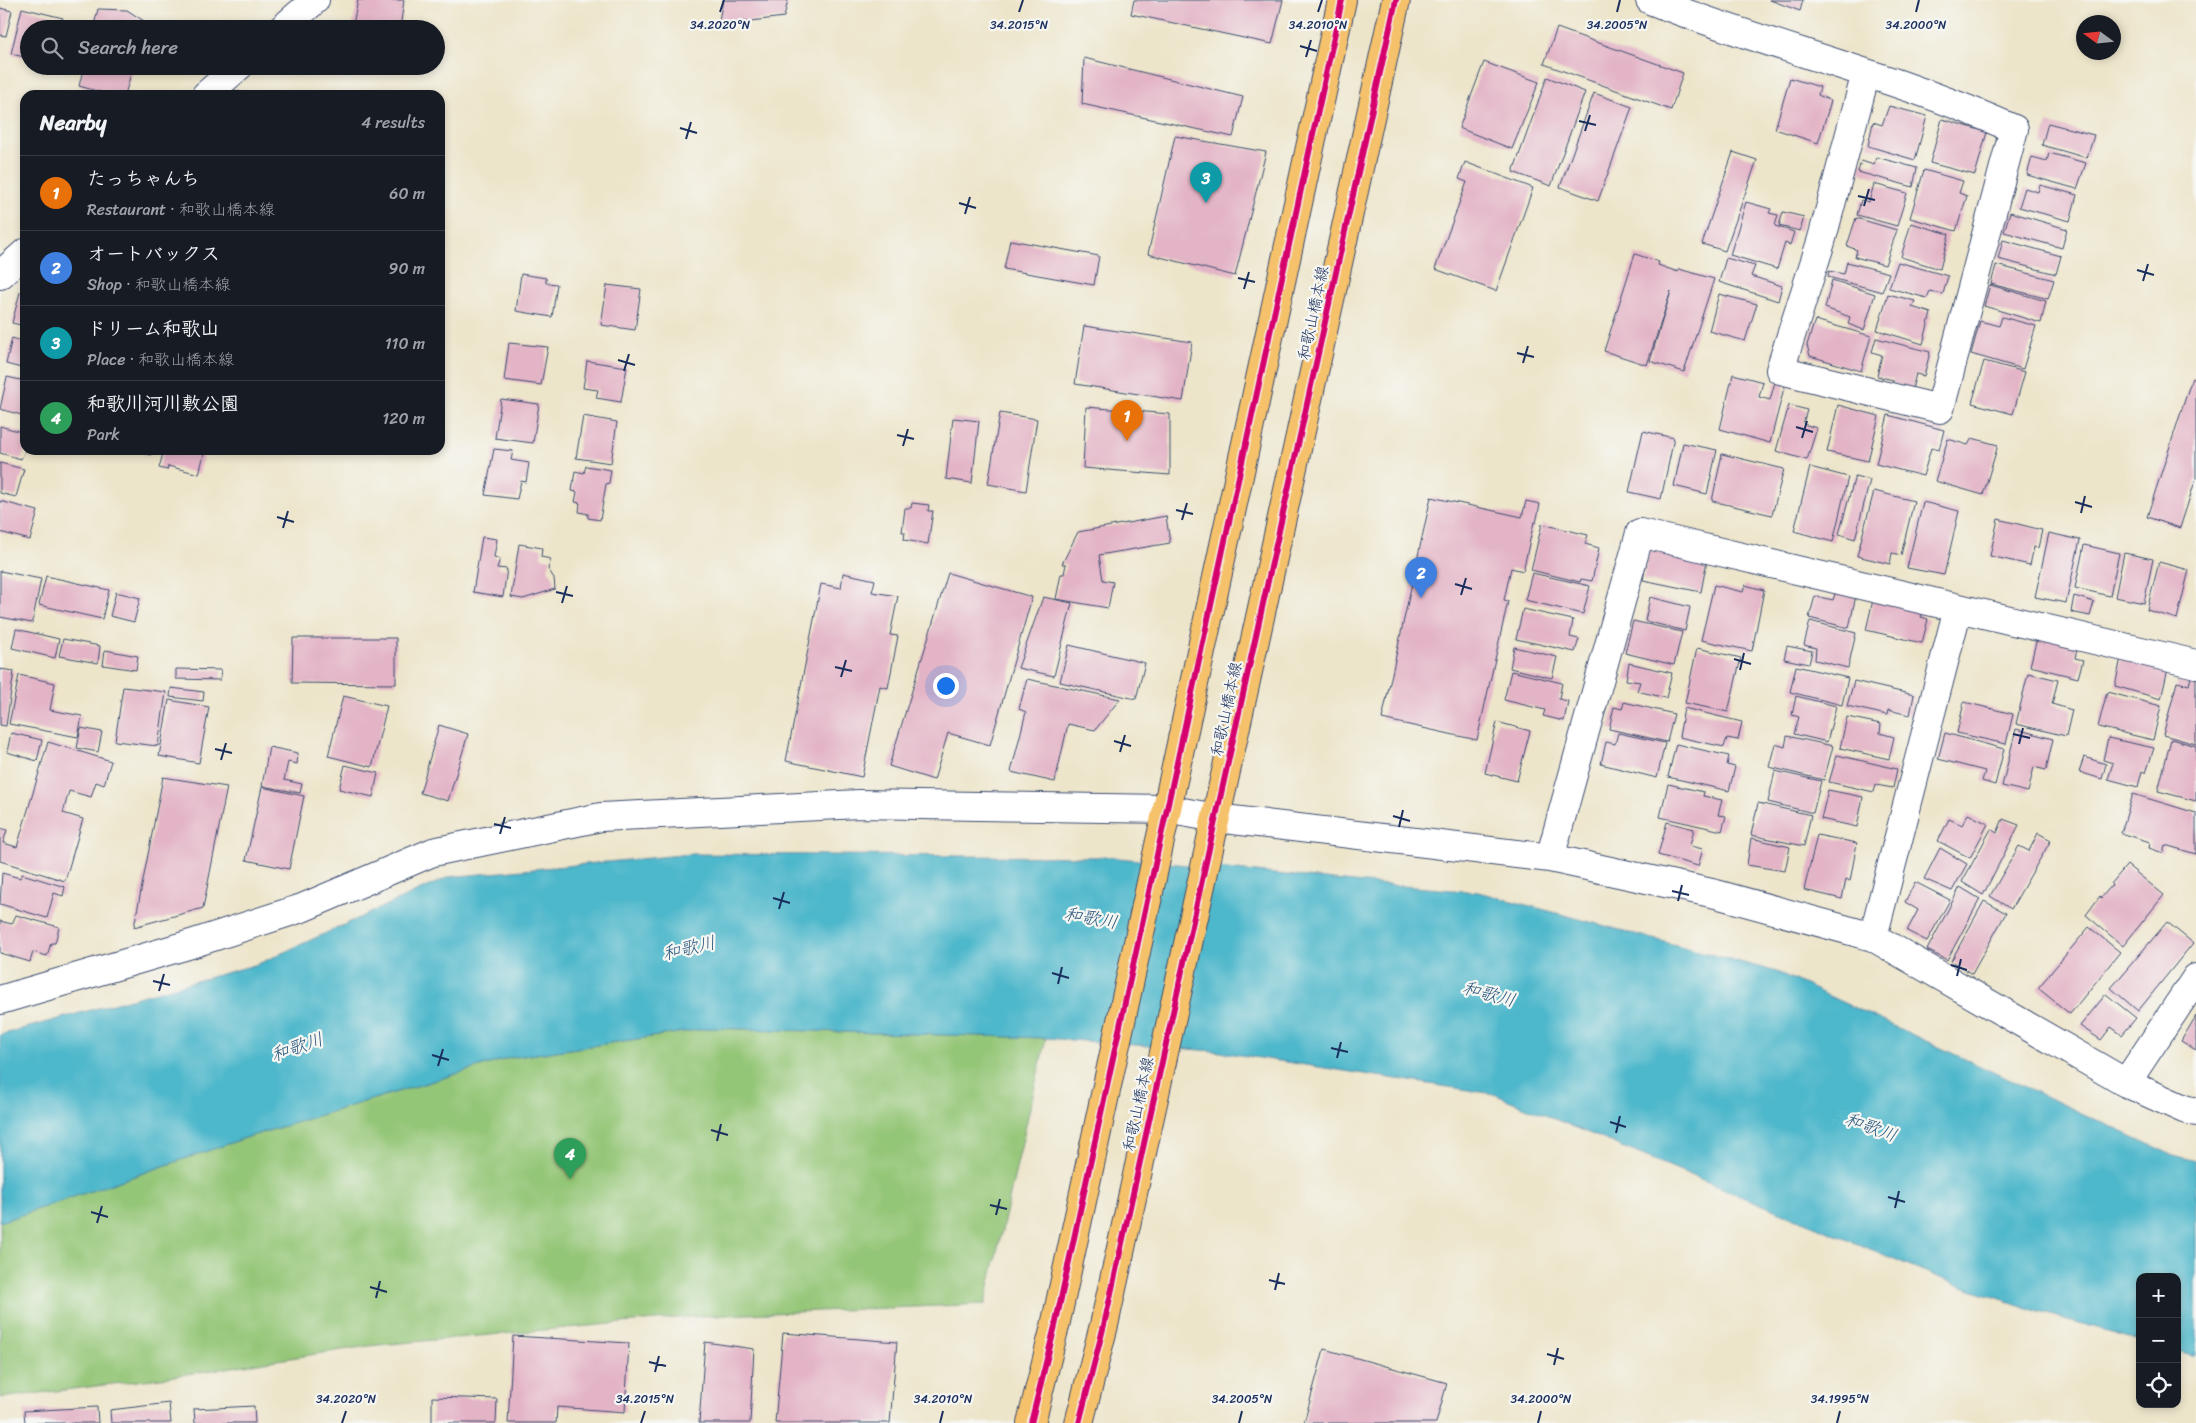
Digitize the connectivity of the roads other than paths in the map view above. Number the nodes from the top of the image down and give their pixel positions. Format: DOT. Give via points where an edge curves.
graph roads {
  1 [pos="315,0"];
  2 [pos="1342,0"];
  3 [pos="1396,0"];
  4 [pos="1650,0"];
  5 [pos="292,20"];
  6 [pos="1866,73"];
  7 [pos="229,75"];
  8 [pos="212,90"];
  9 [pos="20,257"];
  10 [pos="0,275"];
  11 [pos="1958,608"];
  12 [pos="2196,664"];
  13 [pos="1164,821"];
  14 [pos="1213,827"];
  15 [pos="1550,858"];
  16 [pos="1873,937"];
  17 [pos="2196,978"];
  18 [pos="0,1000"];
  19 [pos="2126,1083"];
  20 [pos="2196,1112"];
  21 [pos="1031,1423"];
  22 [pos="1079,1423"];
  1 -- 5 [label="street"];
  2 -- 13 [label="main road"];
  3 -- 14 [label="main road, 和歌山橋本線"];
  4 -- 6 [label="street" via="1706,22"];
  6 -- 6 [label="street" via="1821,242 1780,370 1940,409 2014,130"];
  7 -- 8 [label="street"];
  9 -- 10 [label="street"];
  11 -- 12 [label="street"];
  11 -- 15 [label="street" via="1640,533"];
  11 -- 16 [label="street"];
  13 -- 14 [label="street"];
  13 -- 18 [label="street" via="858,804 601,818 433,852 302,908"];
  13 -- 21 [label="main road" via="1055,1326"];
  14 -- 15 [label="street"];
  14 -- 22 [label="main road, 和歌山橋本線" via="1104,1325"];
  15 -- 16 [label="street" via="1716,894"];
  16 -- 19 [label="street"];
  17 -- 19 [label="street"];
  19 -- 20 [label="street"];
}
